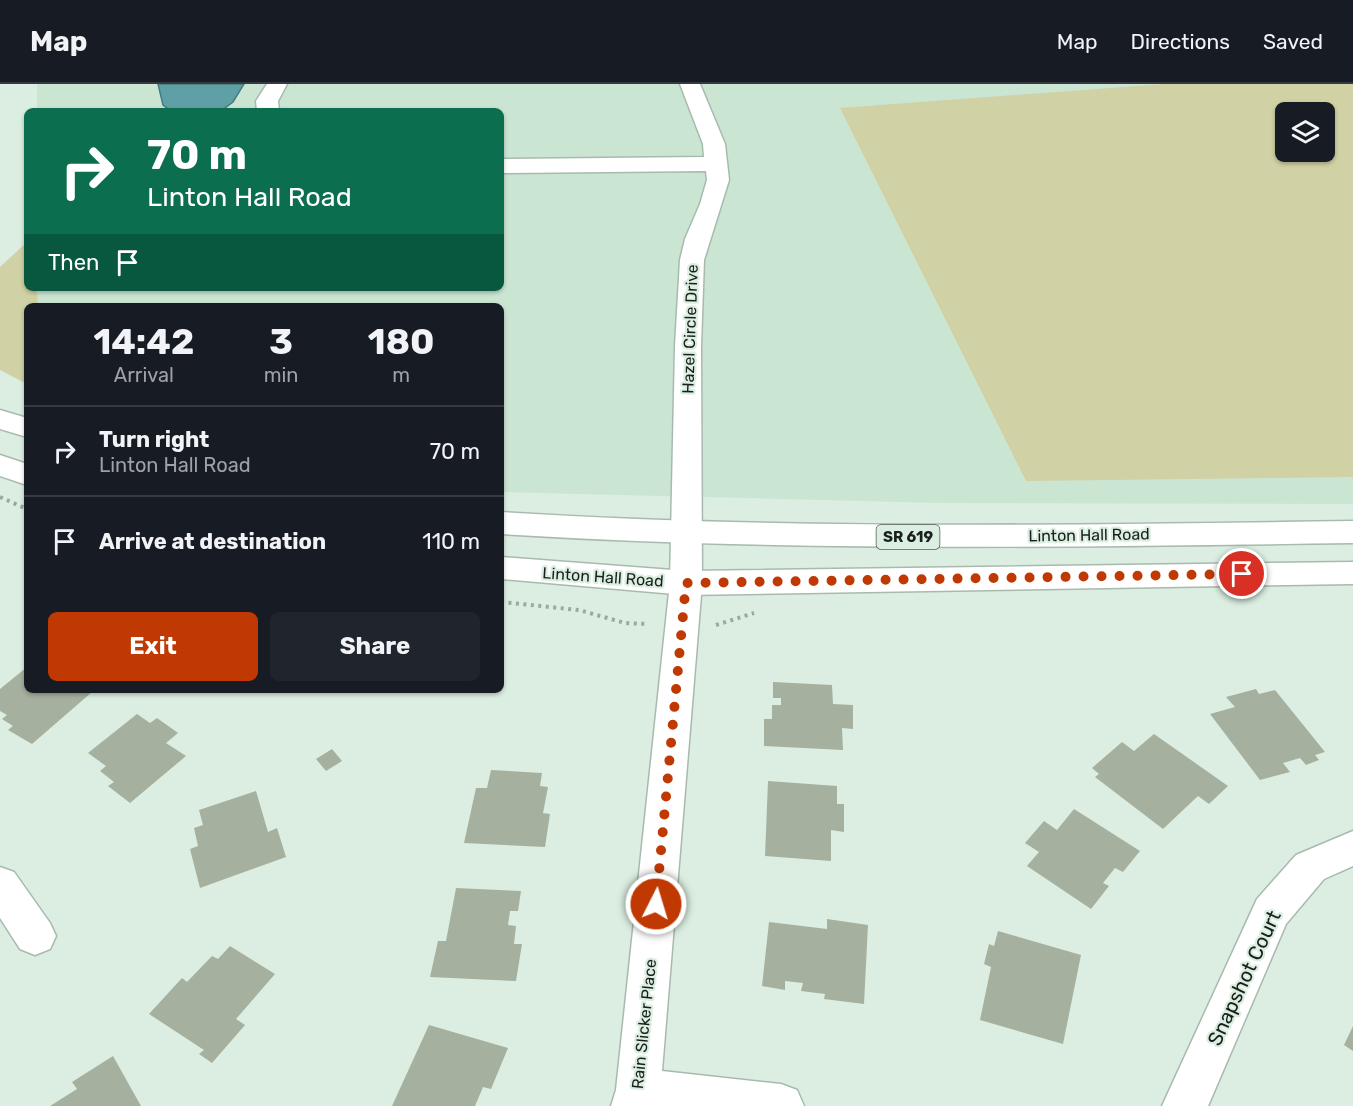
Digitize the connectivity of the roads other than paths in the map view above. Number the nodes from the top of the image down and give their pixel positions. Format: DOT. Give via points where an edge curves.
graph roads {
  1 [pos="277,84"];
  2 [pos="690,84"];
  3 [pos="268,108"];
  4 [pos="718,164"];
  5 [pos="504,166"];
  6 [pos="0,419"];
  7 [pos="24,428"];
  8 [pos="0,465"];
  9 [pos="24,474"];
  10 [pos="504,523"];
  11 [pos="1353,532"];
  12 [pos="688,535"];
  13 [pos="504,568"];
  14 [pos="1353,573"];
  15 [pos="686,583"];
  16 [pos="1353,848"];
  17 [pos="0,884"];
  18 [pos="35,936"];
  19 [pos="636,1098"];
  20 [pos="781,1106"];
  21 [pos="1185,1106"];
  1 -- 3 [label="street" via="267,101"];
  2 -- 4 [label="street, Hazel Circle Drive"];
  4 -- 5 [label="street"];
  4 -- 12 [label="street, Hazel Circle Drive" via="712,204 692,261"];
  6 -- 7 [label="street"];
  8 -- 9 [label="street"];
  10 -- 12 [label="street, Linton Hall Road / SR 619"];
  11 -- 12 [label="street, Linton Hall Road / SR 619" via="893,538"];
  12 -- 15 [label="street, Hazel Circle Drive"];
  13 -- 15 [label="street, Linton Hall Road"];
  14 -- 15 [label="street, Linton Hall Road"];
  15 -- 19 [label="street, Rain Slicker Place"];
  16 -- 21 [label="street, Snapshot Court" via="1310,867 1271,912"];
  17 -- 18 [label="street"];
  19 -- 20 [label="street"];
}
